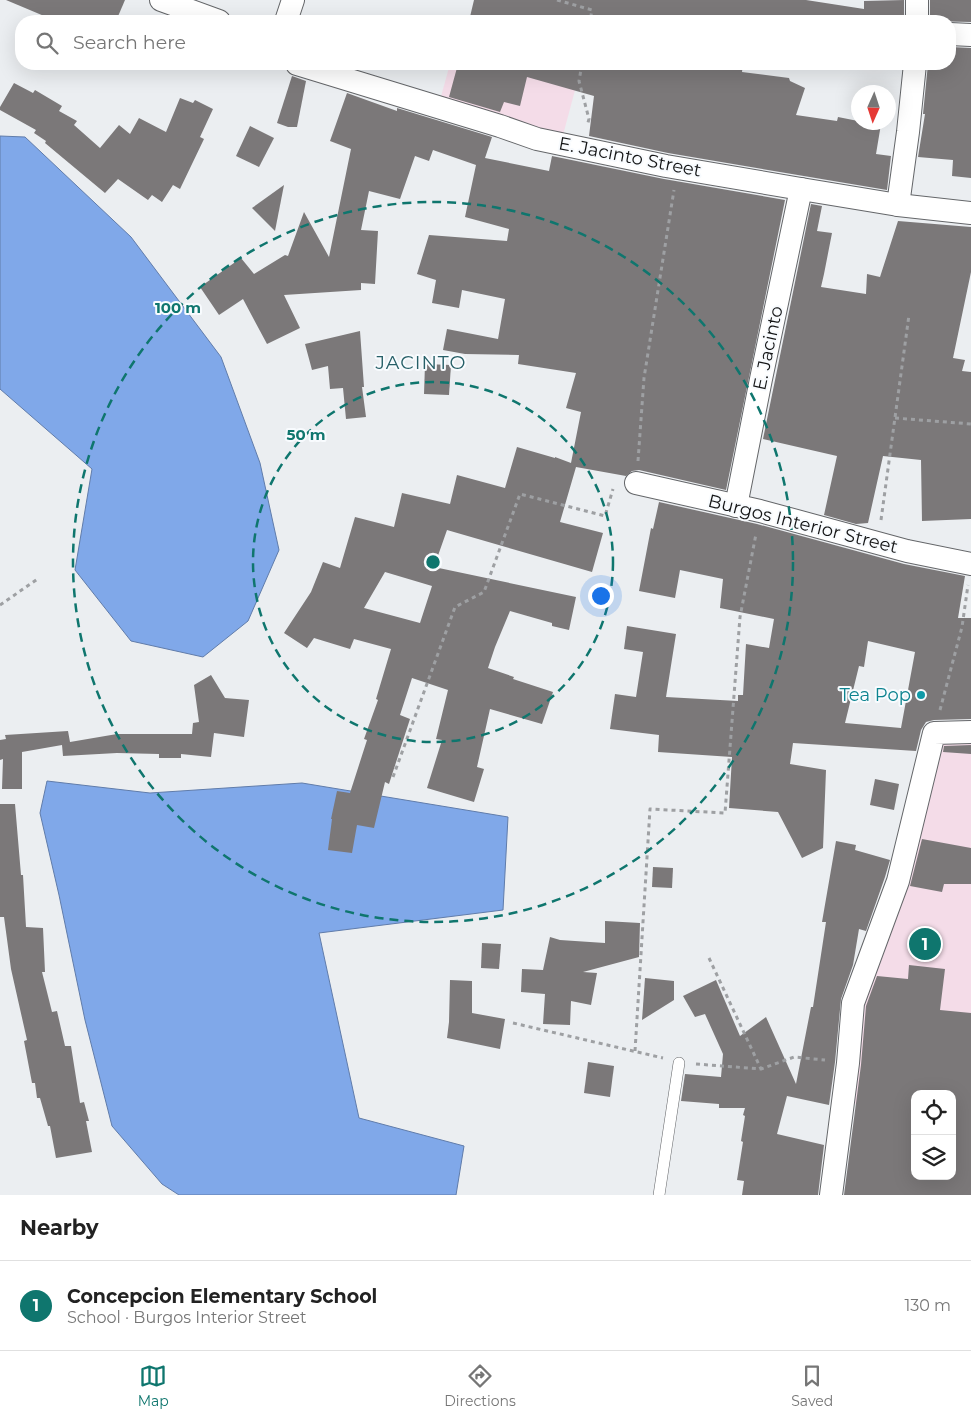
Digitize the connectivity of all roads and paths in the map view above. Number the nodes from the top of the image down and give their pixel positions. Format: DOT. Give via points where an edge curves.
graph roads {
  1 [pos="161,0"];
  2 [pos="293,0"];
  3 [pos="557,0"];
  4 [pos="917,0"];
  5 [pos="202,15"];
  6 [pos="288,15"];
  7 [pos="591,15"];
  8 [pos="918,15"];
  9 [pos="956,34"];
  10 [pos="971,35"];
  11 [pos="318,70"];
  12 [pos="581,70"];
  13 [pos="914,70"];
  14 [pos="582,149"];
  15 [pos="677,167"];
  16 [pos="801,189"];
  17 [pos="898,205"];
  18 [pos="971,213"];
  19 [pos="909,315"];
  20 [pos="895,418"];
  21 [pos="971,424"];
  22 [pos="636,483"];
  23 [pos="736,506"];
  24 [pos="760,512"];
  25 [pos="878,542"];
  26 [pos="970,574"];
  27 [pos="39,578"];
  28 [pos="0,605"];
  29 [pos="971,732"];
  30 [pos="934,733"];
  31 [pos="393,778"];
  32 [pos="709,958"];
  33 [pos="635,1051"];
  34 [pos="679,1063"];
  35 [pos="761,1069"];
  36 [pos="659,1195"];
  37 [pos="831,1195"];
  1 -- 5 [label="street"];
  2 -- 6 [label="street"];
  3 -- 7 [label="path" via="592,10"];
  4 -- 8 [label="street"];
  9 -- 10 [label="street"];
  11 -- 14 [label="street, E. Jacinto Street" via="538,139"];
  12 -- 14 [label="path" via="579,81 589,119"];
  13 -- 17 [label="street"];
  14 -- 15 [label="street, E. Jacinto Street"];
  15 -- 16 [label="street, E. Jacinto Street"];
  15 -- 22 [label="path" via="644,378"];
  16 -- 17 [label="street, E. Jacinto Street"];
  16 -- 23 [label="street, E. Jacinto"];
  17 -- 18 [label="street, E. Jacinto Street"];
  19 -- 20 [label="path"];
  20 -- 21 [label="path"];
  20 -- 25 [label="path"];
  22 -- 23 [label="street, Burgos Interior Street"];
  22 -- 31 [label="path" via="615,483 606,516 520,494 484,592 455,607"];
  23 -- 24 [label="street, Burgos Interior Street"];
  24 -- 25 [label="street, Burgos Interior Street"];
  24 -- 33 [label="path" via="740,616 725,813 650,809"];
  25 -- 26 [label="street, Burgos Interior Street"];
  26 -- 30 [label="path" via="962,626"];
  27 -- 28 [label="path"];
  29 -- 30 [label="street"];
  30 -- 37 [label="street" via="898,881 853,1003"];
  32 -- 35 [label="path"];
  34 -- 36 [label="lane"];
}
